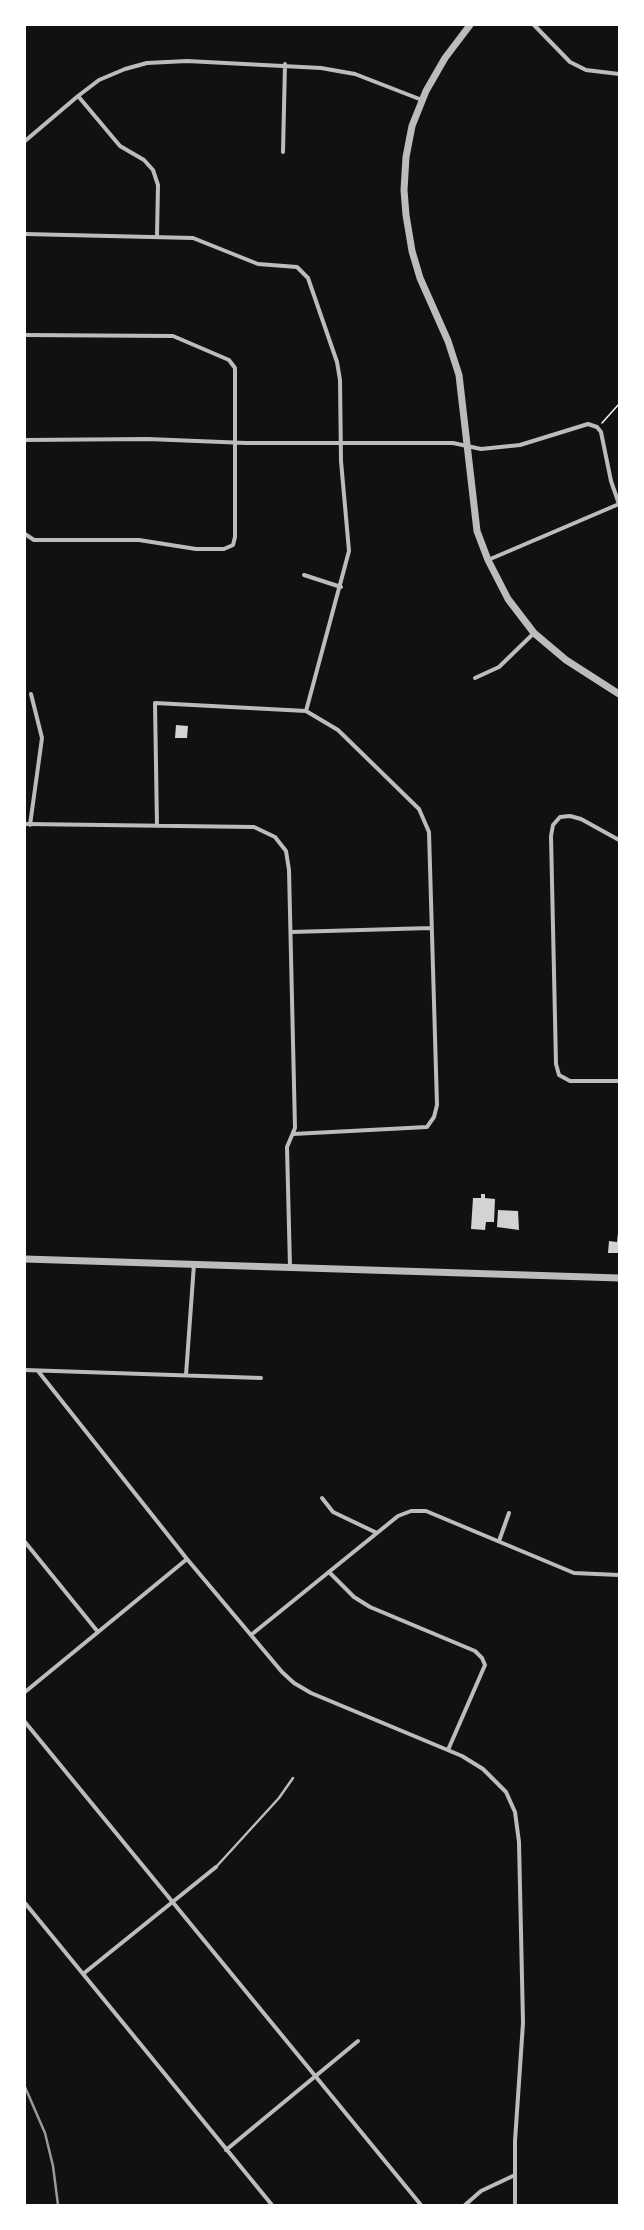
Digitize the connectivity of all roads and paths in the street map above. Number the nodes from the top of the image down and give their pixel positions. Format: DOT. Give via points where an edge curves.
graph roads {
  1 [pos="469,25"];
  2 [pos="534,25"];
  3 [pos="285,64"];
  4 [pos="619,74"];
  5 [pos="78,96"];
  6 [pos="422,100"];
  7 [pos="25,141"];
  8 [pos="283,152"];
  9 [pos="25,234"];
  10 [pos="157,236"];
  11 [pos="25,335"];
  12 [pos="619,404"];
  13 [pos="597,427"];
  14 [pos="25,440"];
  15 [pos="340,442"];
  16 [pos="235,443"];
  17 [pos="466,447"];
  18 [pos="619,504"];
  19 [pos="25,534"];
  20 [pos="488,560"];
  21 [pos="304,575"];
  22 [pos="341,587"];
  23 [pos="534,633"];
  24 [pos="474,678"];
  25 [pos="31,694"];
  26 [pos="619,694"];
  27 [pos="306,711"];
  28 [pos="27,824"];
  29 [pos="157,826"];
  30 [pos="619,840"];
  31 [pos="431,928"];
  32 [pos="291,932"];
  33 [pos="619,1081"];
  34 [pos="293,1134"];
  35 [pos="25,1259"];
  36 [pos="194,1264"];
  37 [pos="290,1267"];
  38 [pos="619,1278"];
  39 [pos="25,1370"];
  40 [pos="38,1370"];
  41 [pos="186,1375"];
  42 [pos="261,1378"];
  43 [pos="322,1498"];
  44 [pos="509,1513"];
  45 [pos="377,1533"];
  46 [pos="499,1540"];
  47 [pos="25,1542"];
  48 [pos="187,1559"];
  49 [pos="329,1572"];
  50 [pos="619,1574"];
  51 [pos="98,1632"];
  52 [pos="251,1635"];
  53 [pos="25,1692"];
  54 [pos="25,1722"];
  55 [pos="448,1750"];
  56 [pos="293,1778"];
  57 [pos="216,1867"];
  58 [pos="172,1901"];
  59 [pos="25,1904"];
  60 [pos="83,1974"];
  61 [pos="358,2041"];
  62 [pos="316,2077"];
  63 [pos="226,2150"];
  64 [pos="515,2175"];
  65 [pos="272,2205"];
  66 [pos="421,2205"];
  67 [pos="465,2205"];
  68 [pos="515,2205"];
  1 -- 6 [label="street" via="445,58"];
  2 -- 4 [label="street" via="570,62 586,70"];
  3 -- 5 [label="street" via="147,62 100,80"];
  3 -- 6 [label="street" via="355,74"];
  3 -- 8 [label="street"];
  5 -- 7 [label="street"];
  5 -- 10 [label="street" via="120,146 144,160 153,170 158,185"];
  6 -- 17 [label="street" via="412,126 406,157 406,215 420,278 448,341 458,375"];
  9 -- 10 [label="street"];
  10 -- 15 [label="street" via="193,238 244,260 258,264 290,265 304,272 337,362 340,380"];
  11 -- 16 [label="street" via="172,336 229,360 235,368"];
  12 -- 13 [label="path"];
  13 -- 17 [label="street" via="588,424 520,445"];
  13 -- 18 [label="street" via="601,432 611,481"];
  14 -- 16 [label="street" via="148,439"];
  15 -- 16 [label="street"];
  15 -- 17 [label="street" via="453,444"];
  15 -- 22 [label="street" via="349,551"];
  16 -- 19 [label="street" via="234,537 233,545 224,549 196,549 139,540 34,540"];
  17 -- 20 [label="street" via="477,531"];
  18 -- 20 [label="street"];
  20 -- 23 [label="street" via="508,599"];
  21 -- 22 [label="street"];
  22 -- 27 [label="street"];
  23 -- 24 [label="street" via="499,667"];
  23 -- 26 [label="street" via="566,660"];
  25 -- 28 [label="street" via="42,738"];
  27 -- 29 [label="street" via="155,703"];
  27 -- 31 [label="street" via="338,730 418,808 429,832"];
  28 -- 29 [label="street"];
  29 -- 32 [label="street" via="254,827 275,837 286,851"];
  30 -- 33 [label="street" via="581,819 570,816 560,817 553,825 551,836 556,1064 559,1075 570,1080"];
  31 -- 32 [label="street"];
  31 -- 34 [label="street" via="437,1105 434,1117 427,1127"];
  32 -- 34 [label="street" via="295,1128"];
  34 -- 37 [label="street" via="287,1147"];
  35 -- 36 [label="street"];
  36 -- 37 [label="street"];
  36 -- 41 [label="street"];
  37 -- 38 [label="street"];
  39 -- 40 [label="street"];
  40 -- 41 [label="street"];
  40 -- 48 [label="street"];
  41 -- 42 [label="street"];
  43 -- 45 [label="street" via="333,1512"];
  44 -- 46 [label="street"];
  45 -- 46 [label="street" via="398,1516 411,1511 426,1511"];
  45 -- 49 [label="street"];
  46 -- 50 [label="street" via="574,1573"];
  47 -- 51 [label="street"];
  48 -- 51 [label="street"];
  48 -- 52 [label="street"];
  49 -- 52 [label="street"];
  49 -- 55 [label="street" via="354,1597 370,1607 475,1652 482,1658 485,1665"];
  51 -- 53 [label="street"];
  52 -- 55 [label="street" via="282,1672 311,1693"];
  54 -- 58 [label="street"];
  55 -- 64 [label="street" via="483,1769 506,1792 513,1806 518,1830 523,2023"];
  56 -- 57 [label="lane" via="279,1798"];
  57 -- 58 [label="street"];
  58 -- 60 [label="street"];
  58 -- 62 [label="street"];
  59 -- 60 [label="street"];
  60 -- 63 [label="street"];
  61 -- 62 [label="street"];
  62 -- 63 [label="street"];
  62 -- 66 [label="street"];
  63 -- 65 [label="street"];
  64 -- 67 [label="street" via="482,2191"];
  64 -- 68 [label="street"];
}
